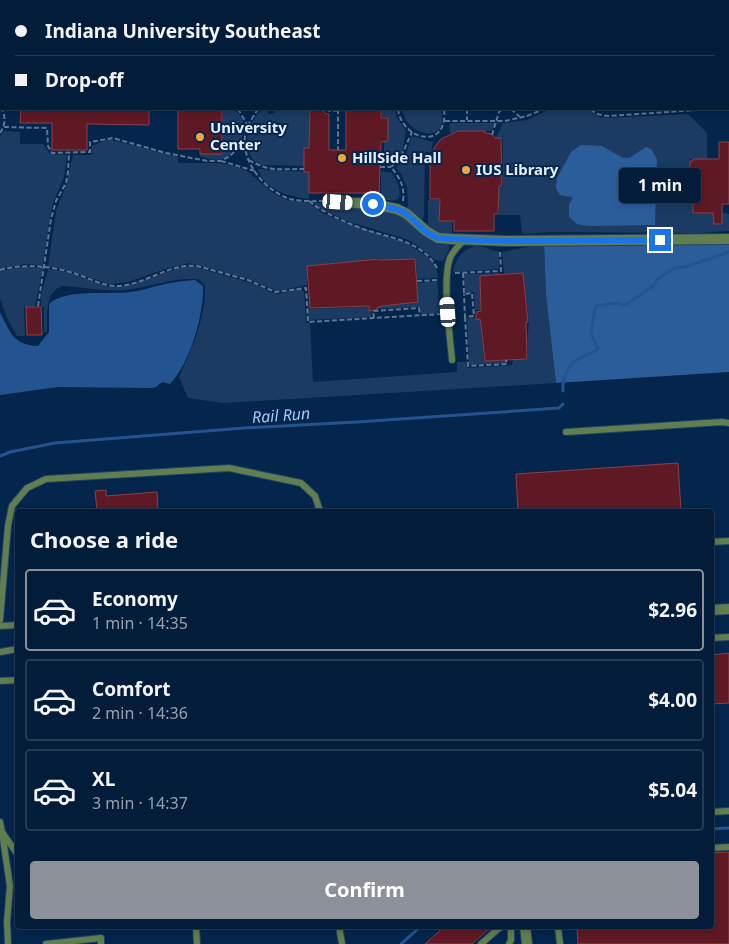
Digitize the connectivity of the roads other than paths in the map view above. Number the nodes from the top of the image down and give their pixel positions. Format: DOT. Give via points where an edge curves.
graph roads {
  1 [pos="338,202"];
  2 [pos="729,239"];
  3 [pos="464,240"];
  4 [pos="452,360"];
  5 [pos="729,423"];
  6 [pos="566,432"];
  7 [pos="319,509"];
  8 [pos="729,541"];
  9 [pos="714,542"];
  10 [pos="729,609"];
  11 [pos="714,610"];
  12 [pos="0,620"];
  13 [pos="15,625"];
  14 [pos="0,626"];
  15 [pos="729,636"];
  16 [pos="714,638"];
  17 [pos="15,650"];
  18 [pos="0,652"];
  19 [pos="15,680"];
  20 [pos="0,682"];
  21 [pos="729,811"];
  22 [pos="714,812"];
  23 [pos="0,822"];
  24 [pos="2,832"];
  25 [pos="729,847"];
  26 [pos="714,848"];
  27 [pos="15,852"];
  28 [pos="196,929"];
  29 [pos="340,929"];
  30 [pos="499,929"];
  31 [pos="511,929"];
  32 [pos="526,929"];
  33 [pos="558,929"];
  34 [pos="8,944"];
  35 [pos="46,944"];
  36 [pos="101,944"];
  37 [pos="197,944"];
  38 [pos="342,944"];
  39 [pos="481,944"];
  40 [pos="509,944"];
  41 [pos="526,944"];
  42 [pos="560,944"];
  1 -- 3 [label="street" via="373,204 399,210 438,238"];
  2 -- 3 [label="street"];
  3 -- 4 [label="lane" via="454,250 446,278"];
  5 -- 6 [label="lane"];
  7 -- 12 [label="lane" via="315,496 300,483 229,468 46,479 27,488 12,506"];
  8 -- 9 [label="lane"];
  10 -- 11 [label="street"];
  13 -- 14 [label="lane"];
  15 -- 16 [label="lane"];
  17 -- 18 [label="lane"];
  19 -- 20 [label="lane"];
  21 -- 22 [label="lane"];
  23 -- 24 [label="lane"];
  24 -- 27 [label="lane"];
  24 -- 34 [label="lane" via="10,886"];
  25 -- 26 [label="lane"];
  28 -- 37 [label="lane"];
  29 -- 38 [label="lane"];
  30 -- 39 [label="lane"];
  31 -- 40 [label="lane"];
  32 -- 41 [label="street"];
  33 -- 42 [label="lane"];
  35 -- 36 [label="lane" via="100,938"];
}
